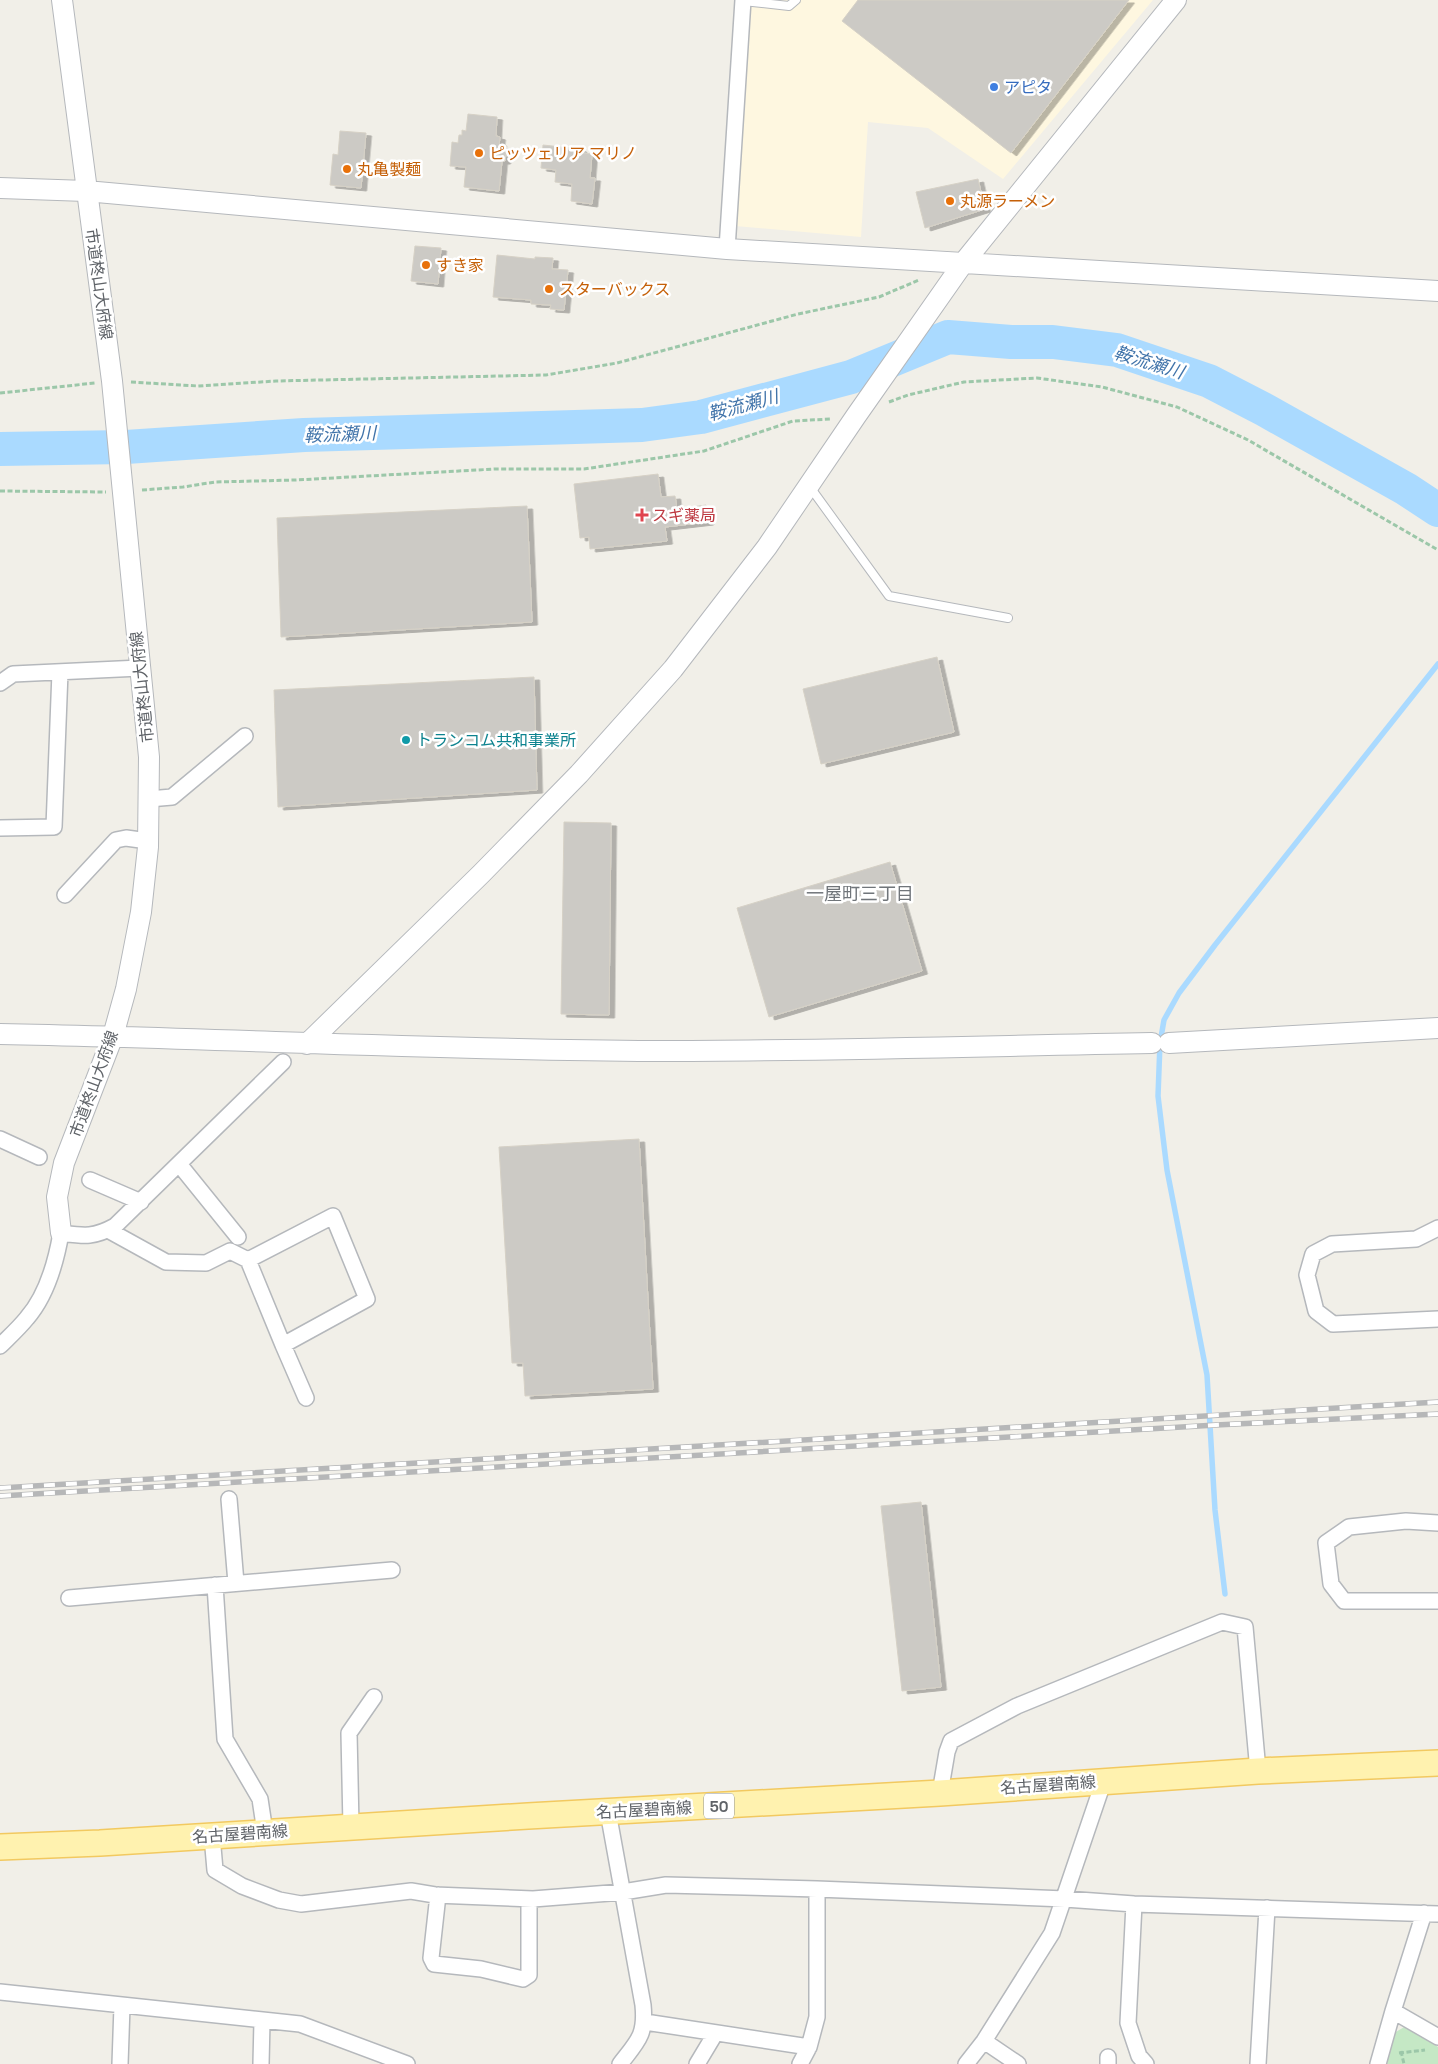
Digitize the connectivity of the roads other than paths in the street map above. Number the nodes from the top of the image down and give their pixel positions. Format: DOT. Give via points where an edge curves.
graph roads {
  1 [pos="62,0"];
  2 [pos="743,0"];
  3 [pos="796,0"];
  4 [pos="1176,0"];
  5 [pos="0,188"];
  6 [pos="86,191"];
  7 [pos="727,249"];
  8 [pos="964,262"];
  9 [pos="1438,291"];
  10 [pos="809,485"];
  11 [pos="1008,618"];
  12 [pos="140,668"];
  13 [pos="60,672"];
  14 [pos="0,683"];
  15 [pos="245,736"];
  16 [pos="149,799"];
  17 [pos="0,828"];
  18 [pos="148,841"];
  19 [pos="65,895"];
  20 [pos="1438,1028"];
  21 [pos="0,1034"];
  22 [pos="113,1036"];
  23 [pos="307,1044"];
  24 [pos="283,1062"];
  25 [pos="0,1139"];
  26 [pos="39,1157"];
  27 [pos="179,1164"];
  28 [pos="90,1180"];
  29 [pos="141,1202"];
  30 [pos="1438,1228"];
  31 [pos="108,1230"];
  32 [pos="60,1232"];
  33 [pos="238,1237"];
  34 [pos="248,1260"];
  35 [pos="1438,1319"];
  36 [pos="283,1345"];
  37 [pos="0,1346"];
  38 [pos="306,1398"];
  39 [pos="228,1499"];
  40 [pos="1438,1523"];
  41 [pos="392,1570"];
  42 [pos="236,1584"];
  43 [pos="215,1585"];
  44 [pos="69,1598"];
  45 [pos="1438,1601"];
  46 [pos="374,1697"];
  47 [pos="1438,1763"];
  48 [pos="1258,1771"];
  49 [pos="1104,1780"];
  50 [pos="940,1793"];
  51 [pos="608,1812"];
  52 [pos="351,1826"];
  53 [pos="265,1832"];
  54 [pos="212,1836"];
  55 [pos="0,1847"];
  56 [pos="817,1888"];
  57 [pos="623,1892"];
  58 [pos="438,1895"];
  59 [pos="529,1899"];
  60 [pos="1065,1899"];
  61 [pos="1134,1904"];
  62 [pos="1267,1908"];
  63 [pos="1431,1913"];
  64 [pos="0,1992"];
  65 [pos="122,2006"];
  66 [pos="1393,2011"];
  67 [pos="262,2021"];
  68 [pos="645,2022"];
  69 [pos="715,2034"];
  70 [pos="984,2041"];
  71 [pos="1434,2043"];
  72 [pos="809,2047"];
  73 [pos="120,2064"];
  74 [pos="261,2064"];
  75 [pos="407,2064"];
  76 [pos="620,2064"];
  77 [pos="697,2064"];
  78 [pos="800,2064"];
  79 [pos="966,2064"];
  80 [pos="1018,2064"];
  81 [pos="1146,2064"];
  82 [pos="1258,2064"];
  83 [pos="1378,2064"];
  1 -- 6 [label="street, 市道柊山大府線"];
  2 -- 3 [label="lane" via="789,6"];
  2 -- 7 [label="street"];
  4 -- 8 [label="street"];
  5 -- 6 [label="street"];
  6 -- 7 [label="street"];
  6 -- 12 [label="street, 市道柊山大府線" via="112,381"];
  7 -- 8 [label="street"];
  8 -- 9 [label="street"];
  8 -- 10 [label="street"];
  10 -- 11 [label="lane" via="889,596"];
  10 -- 23 [label="street" via="767,547 661,683 481,874"];
  12 -- 13 [label="street"];
  12 -- 16 [label="street, 市道柊山大府線" via="149,757"];
  13 -- 14 [label="street" via="13,674"];
  13 -- 17 [label="street" via="54,827"];
  15 -- 16 [label="street" via="172,797"];
  16 -- 18 [label="street, 市道柊山大府線"];
  18 -- 19 [label="street" via="116,840"];
  18 -- 22 [label="street, 市道柊山大府線" via="141,912"];
  20 -- 23 [label="street" via="1161,1043 654,1051"];
  21 -- 22 [label="street"];
  22 -- 23 [label="street"];
  22 -- 32 [label="street, 市道柊山大府線" via="64,1163 57,1197"];
  24 -- 27 [label="street"];
  25 -- 26 [label="street"];
  27 -- 29 [label="street"];
  27 -- 33 [label="street"];
  28 -- 29 [label="street"];
  29 -- 31 [label="street"];
  30 -- 35 [label="street" via="1416,1239 1332,1244 1313,1254 1307,1274 1316,1311 1333,1324"];
  31 -- 32 [label="street" via="90,1236"];
  31 -- 34 [label="street" via="166,1262 206,1263 230,1251"];
  32 -- 37 [label="street, 市道柊山大府線" via="43,1295 28,1318"];
  34 -- 36 [label="street"];
  34 -- 36 [label="street" via="333,1216 367,1299"];
  36 -- 38 [label="street"];
  39 -- 42 [label="street"];
  40 -- 45 [label="street" via="1406,1521 1348,1527 1326,1544 1331,1584 1344,1601"];
  41 -- 42 [label="street"];
  42 -- 43 [label="street"];
  43 -- 44 [label="street"];
  43 -- 53 [label="street" via="225,1739 260,1799"];
  46 -- 52 [label="street" via="349,1733"];
  47 -- 48 [label="main road, 名古屋碧南線 / 50"];
  48 -- 49 [label="main road, 名古屋碧南線 / 50"];
  48 -- 50 [label="street" via="1245,1627 1222,1622 1017,1706 951,1741"];
  49 -- 50 [label="main road, 名古屋碧南線 / 50"];
  49 -- 60 [label="street"];
  50 -- 51 [label="main road, 名古屋碧南線 / 50"];
  51 -- 52 [label="main road, 名古屋碧南線 / 50"];
  51 -- 57 [label="street"];
  52 -- 53 [label="main road, 名古屋碧南線 / 50"];
  53 -- 54 [label="main road, 名古屋碧南線 / 50"];
  54 -- 55 [label="main road, 名古屋碧南線 / 50"];
  54 -- 58 [label="street" via="215,1870 242,1886 280,1900 330,1902 411,1891"];
  56 -- 57 [label="street" via="666,1885"];
  56 -- 60 [label="street"];
  56 -- 72 [label="street" via="817,2017"];
  57 -- 59 [label="street"];
  57 -- 68 [label="street"];
  58 -- 59 [label="street"];
  58 -- 59 [label="street" via="431,1958 434,1964 481,1968 523,1979 529,1975"];
  60 -- 61 [label="street"];
  60 -- 70 [label="street" via="1052,1933"];
  61 -- 62 [label="street"];
  61 -- 81 [label="street" via="1128,2023 1139,2056"];
  62 -- 63 [label="street"];
  62 -- 82 [label="street"];
  63 -- 66 [label="street"];
  64 -- 65 [label="street"];
  65 -- 67 [label="street"];
  65 -- 73 [label="street"];
  66 -- 71 [label="street"];
  66 -- 83 [label="street"];
  67 -- 74 [label="street"];
  67 -- 75 [label="street" via="300,2024"];
  68 -- 69 [label="street"];
  68 -- 76 [label="street" via="640,2039"];
  69 -- 72 [label="street"];
  69 -- 77 [label="street"];
  70 -- 79 [label="street"];
  70 -- 80 [label="street"];
  72 -- 78 [label="street"];
}
